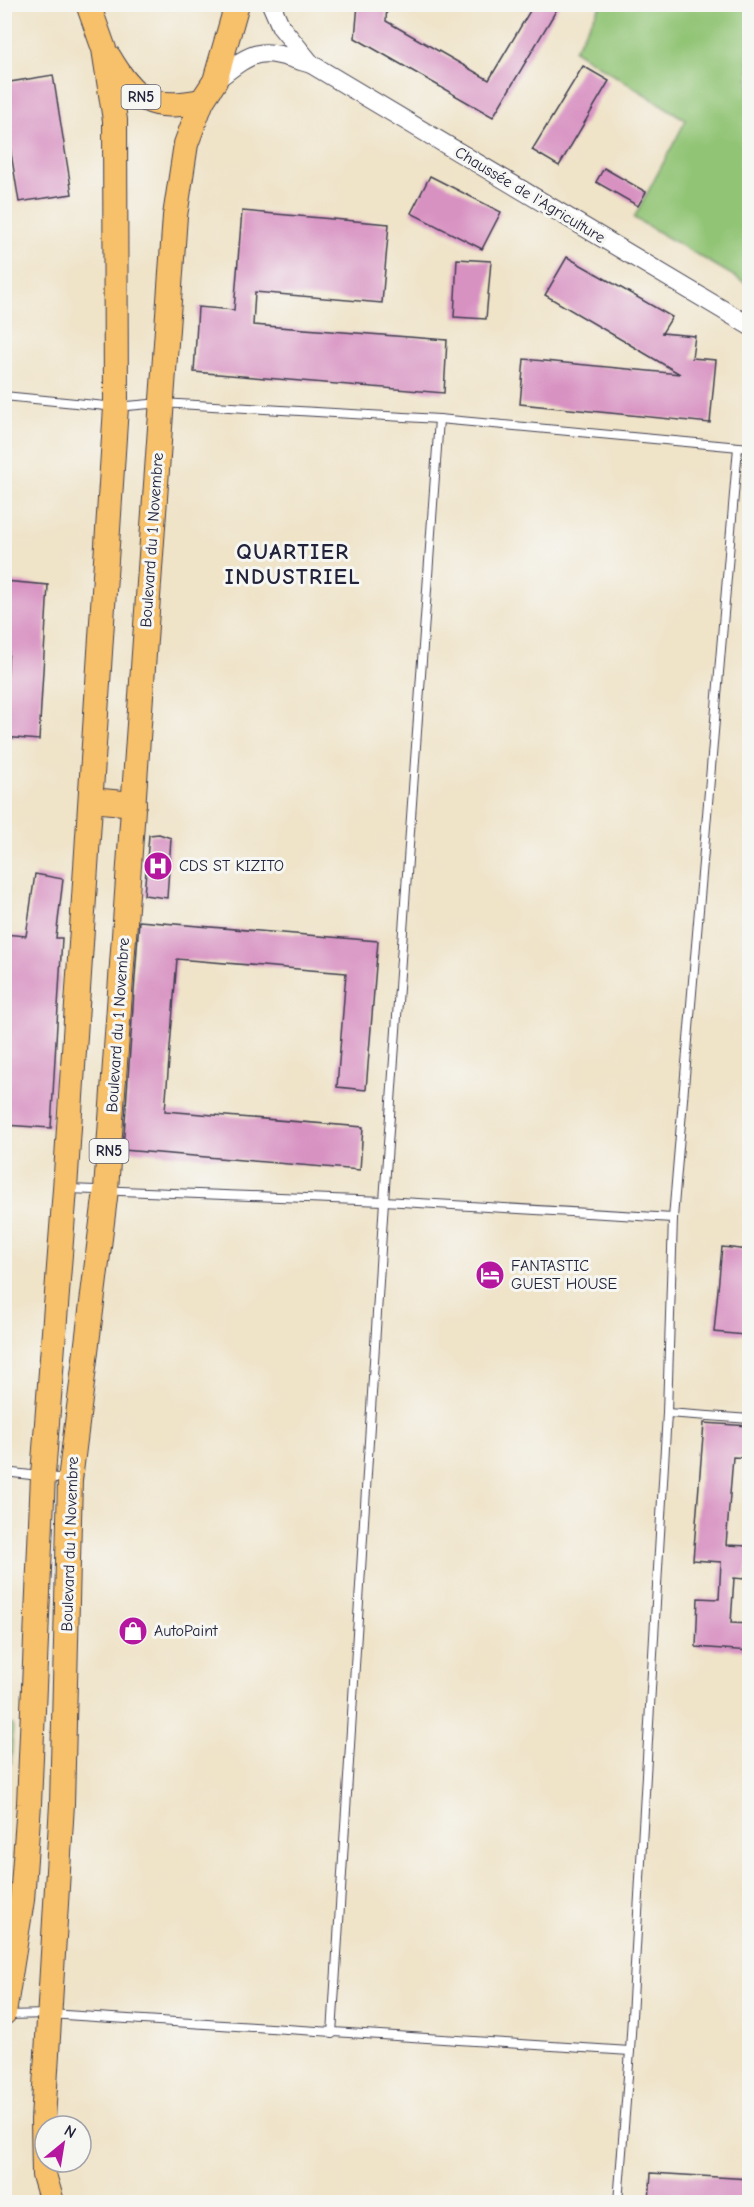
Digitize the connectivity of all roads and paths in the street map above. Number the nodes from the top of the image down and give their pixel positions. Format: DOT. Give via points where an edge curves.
graph roads {
  1 [pos="88,4"];
  2 [pos="237,4"];
  3 [pos="271,4"];
  4 [pos="104,49"];
  5 [pos="311,64"];
  6 [pos="208,91"];
  7 [pos="750,326"];
  8 [pos="4,396"];
  9 [pos="161,403"];
  10 [pos="116,407"];
  11 [pos="439,419"];
  12 [pos="738,447"];
  13 [pos="750,447"];
  14 [pos="91,800"];
  15 [pos="134,804"];
  16 [pos="65,1189"];
  17 [pos="106,1190"];
  18 [pos="384,1201"];
  19 [pos="673,1218"];
  20 [pos="667,1413"];
  21 [pos="750,1419"];
  22 [pos="4,1472"];
  23 [pos="43,1475"];
  24 [pos="70,1480"];
  25 [pos="29,1804"];
  26 [pos="62,1804"];
  27 [pos="4,2014"];
  28 [pos="49,2014"];
  29 [pos="332,2034"];
  30 [pos="630,2051"];
  31 [pos="52,2202"];
  32 [pos="618,2202"];
  1 -- 4 [label="main road, Boulevard du 1 Novembre / RN5"];
  2 -- 6 [label="main road, Boulevard du 1 Novembre / RN5"];
  3 -- 5 [label="street, Chaussée de l'Agriculture" via="281,27"];
  4 -- 6 [label="main road, Boulevard du 1 Novembre / RN5" via="125,85 154,103 178,106"];
  4 -- 10 [label="main road, Boulevard du 1 Novembre / RN5" via="115,120"];
  5 -- 6 [label="street, Chaussée de l'Agriculture" via="262,51 246,57"];
  5 -- 7 [label="street, Chaussée de l'Agriculture"];
  6 -- 9 [label="main road, Boulevard du 1 Novembre / RN5" via="186,144 180,175"];
  8 -- 10 [label="lane"];
  9 -- 10 [label="lane"];
  9 -- 11 [label="lane"];
  9 -- 15 [label="main road, Boulevard du 1 Novembre / RN5"];
  10 -- 14 [label="main road, Boulevard du 1 Novembre / RN5"];
  11 -- 12 [label="lane"];
  11 -- 18 [label="lane"];
  12 -- 13 [label="lane"];
  12 -- 19 [label="lane"];
  14 -- 15 [label="main road"];
  14 -- 16 [label="main road, Boulevard du 1 Novembre / RN5"];
  15 -- 17 [label="main road, Boulevard du 1 Novembre / RN5"];
  16 -- 17 [label="lane"];
  16 -- 23 [label="main road, Boulevard du 1 Novembre / RN5"];
  17 -- 18 [label="lane"];
  17 -- 24 [label="main road, Boulevard du 1 Novembre / RN5"];
  18 -- 19 [label="lane"];
  18 -- 29 [label="lane"];
  19 -- 20 [label="lane"];
  20 -- 21 [label="lane"];
  20 -- 30 [label="lane"];
  22 -- 23 [label="lane"];
  23 -- 24 [label="lane"];
  23 -- 25 [label="main road, Boulevard du 1 Novembre / RN5"];
  24 -- 26 [label="main road, Boulevard du 1 Novembre / RN5"];
  25 -- 26 [label="main road"];
  25 -- 27 [label="main road, Boulevard du 1 Novembre / RN5" via="22,1900"];
  26 -- 28 [label="main road, Boulevard du 1 Novembre / RN5"];
  27 -- 28 [label="lane"];
  28 -- 29 [label="lane"];
  28 -- 31 [label="main road, Boulevard du 1 Novembre / RN5" via="43,2120 44,2175"];
  29 -- 30 [label="lane"];
  30 -- 32 [label="lane"];
}
